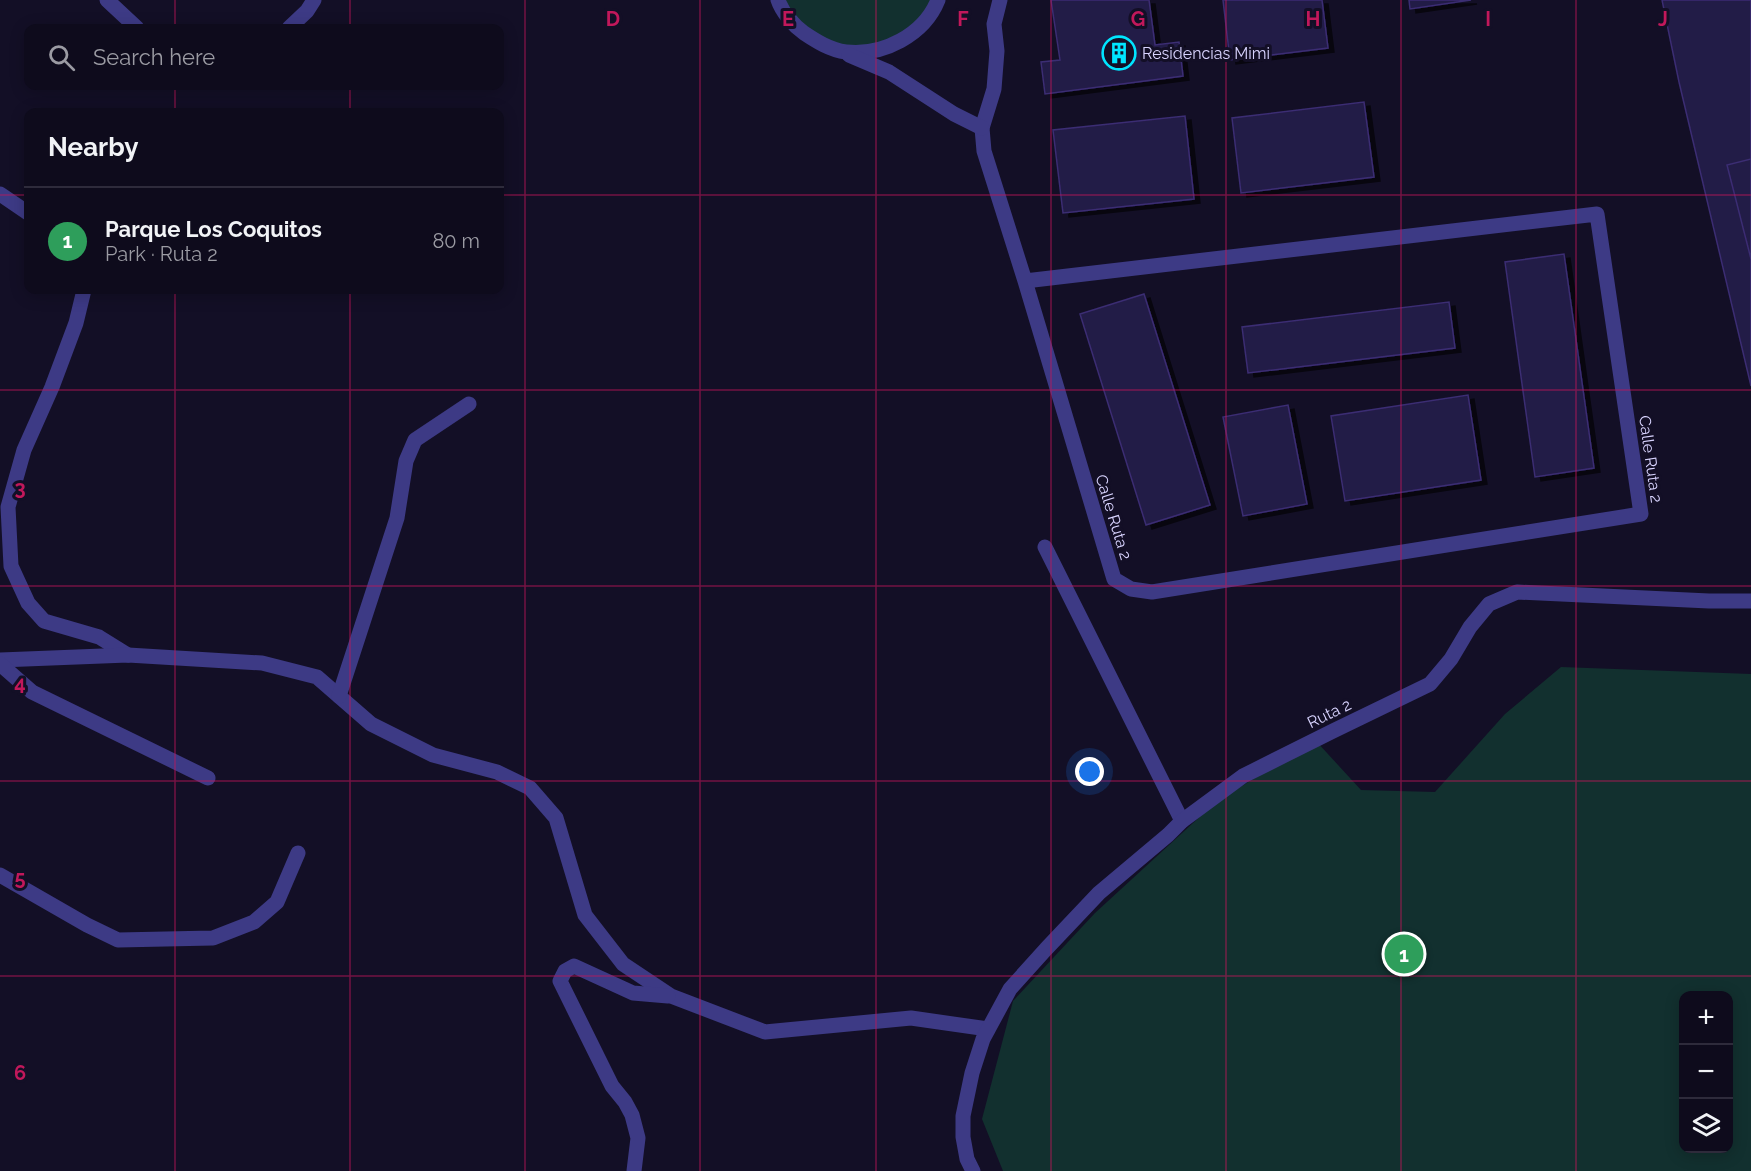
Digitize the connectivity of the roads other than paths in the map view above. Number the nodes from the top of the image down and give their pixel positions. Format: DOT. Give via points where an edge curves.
graph roads {
  1 [pos="107,0"];
  2 [pos="314,0"];
  3 [pos="778,0"];
  4 [pos="938,0"];
  5 [pos="1000,0"];
  6 [pos="133,24"];
  7 [pos="292,24"];
  8 [pos="819,43"];
  9 [pos="982,128"];
  10 [pos="0,194"];
  11 [pos="24,210"];
  12 [pos="1025,281"];
  13 [pos="83,294"];
  14 [pos="469,404"];
  15 [pos="1045,547"];
  16 [pos="1751,601"];
  17 [pos="129,654"];
  18 [pos="0,662"];
  19 [pos="339,696"];
  20 [pos="208,778"];
  21 [pos="1182,821"];
  22 [pos="298,853"];
  23 [pos="0,875"];
  24 [pos="671,996"];
  25 [pos="988,1029"];
  26 [pos="634,1171"];
  27 [pos="973,1171"];
  1 -- 6 [label="street"];
  2 -- 7 [label="street"];
  3 -- 8 [label="street" via="795,26"];
  4 -- 8 [label="street" via="921,26 899,43 872,51 845,52"];
  5 -- 9 [label="street" via="994,24 994,89"];
  8 -- 9 [label="street" via="889,72"];
  9 -- 12 [label="street, Calle Ruta 2" via="984,151"];
  10 -- 11 [label="street"];
  12 -- 12 [label="street, Calle Ruta 2" via="1114,579 1131,589 1152,592 1641,514 1597,214"];
  13 -- 17 [label="street" via="52,387 24,450 8,507 11,566 28,603 44,621 99,637"];
  14 -- 19 [label="street" via="415,440 406,461 397,518"];
  15 -- 21 [label="street"];
  16 -- 21 [label="street, Ruta 2" via="1517,592 1489,604 1430,684 1244,776"];
  17 -- 18 [label="street"];
  17 -- 19 [label="street" via="262,663 317,677"];
  18 -- 20 [label="street" via="32,692"];
  19 -- 24 [label="street" via="371,724 433,754 497,772 530,788 556,818 585,915 622,964"];
  21 -- 25 [label="street, Ruta 2" via="1099,893 1053,941 1010,988"];
  22 -- 23 [label="street" via="277,902 254,922 213,938 118,940"];
  24 -- 25 [label="street" via="765,1032 911,1018"];
  24 -- 26 [label="street" via="633,993 574,966 565,971 560,981 612,1086 632,1115 638,1138"];
  25 -- 27 [label="street, Ruta 2" via="972,1073 963,1116 967,1159"];
}
